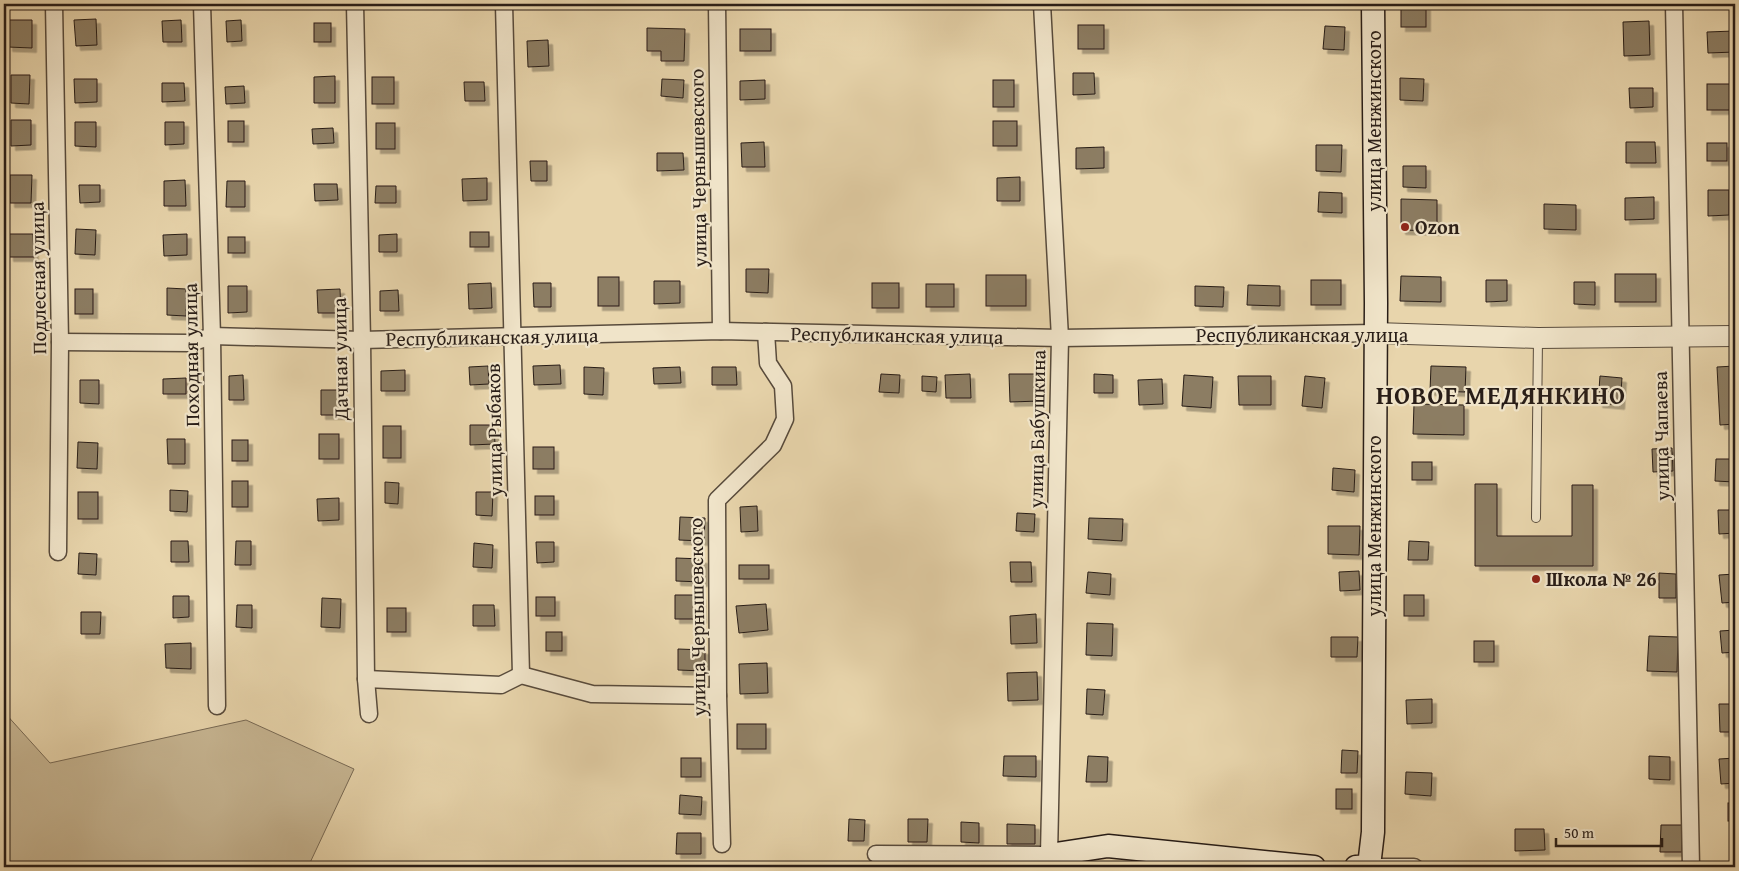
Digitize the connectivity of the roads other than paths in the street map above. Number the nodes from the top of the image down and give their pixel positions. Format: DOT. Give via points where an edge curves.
graph roads {
  1 [pos="54,4"];
  2 [pos="202,4"];
  3 [pos="355,4"];
  4 [pos="504,4"];
  5 [pos="717,4"];
  6 [pos="1042,4"];
  7 [pos="1373,4"];
  8 [pos="1674,4"];
  9 [pos="721,331"];
  10 [pos="766,332"];
  11 [pos="1375,333"];
  12 [pos="212,336"];
  13 [pos="1680,336"];
  14 [pos="1735,336"];
  15 [pos="513,337"];
  16 [pos="1060,338"];
  17 [pos="1538,338"];
  18 [pos="362,340"];
  19 [pos="60,342"];
  20 [pos="1536,518"];
  21 [pos="58,552"];
  22 [pos="521,675"];
  23 [pos="366,679"];
  24 [pos="718,696"];
  25 [pos="217,706"];
  26 [pos="368,714"];
  27 [pos="722,844"];
  28 [pos="876,854"];
  29 [pos="1042,861"];
  30 [pos="1314,867"];
  31 [pos="1364,867"];
  32 [pos="1414,867"];
  33 [pos="1691,867"];
  1 -- 19 [label="street, Подлесная улица"];
  2 -- 12 [label="street, Походная улица"];
  3 -- 18 [label="street, Дачная улица"];
  4 -- 15 [label="street, улица Рыбаков"];
  5 -- 9 [label="street, улица Чернышевского"];
  6 -- 16 [label="street, улица Бабушкина"];
  7 -- 11 [label="main road, улица Менжинского"];
  8 -- 13 [label="street, улица Чапаева"];
  9 -- 10 [label="street, Республиканская улица"];
  9 -- 15 [label="street, Республиканская улица"];
  10 -- 16 [label="street, Республиканская улица"];
  10 -- 24 [label="street, улица Чернышевского" via="768,363 783,386 785,419 773,445 717,500"];
  11 -- 16 [label="street, Республиканская улица"];
  11 -- 17 [label="street, Республиканская улица"];
  11 -- 31 [label="main road, улица Менжинского" via="1373,832"];
  12 -- 18 [label="street, Республиканская улица"];
  12 -- 19 [label="street, Республиканская улица" via="191,343"];
  12 -- 25 [label="street, Походная улица"];
  13 -- 14 [label="street, Республиканская улица"];
  13 -- 17 [label="street, Республиканская улица"];
  13 -- 33 [label="street, улица Чапаева"];
  15 -- 18 [label="street, Республиканская улица"];
  15 -- 22 [label="street, улица Рыбаков"];
  16 -- 29 [label="street, улица Бабушкина"];
  17 -- 20 [label="lane"];
  18 -- 23 [label="street, Дачная улица"];
  19 -- 21 [label="street, Подлесная улица"];
  22 -- 23 [label="street" via="501,685"];
  22 -- 24 [label="street" via="592,694"];
  23 -- 26 [label="street, Дачная улица"];
  24 -- 27 [label="street, улица Чернышевского"];
  28 -- 29 [label="street"];
  29 -- 30 [label="main road" via="1108,846"];
  31 -- 32 [label="street"];
}
